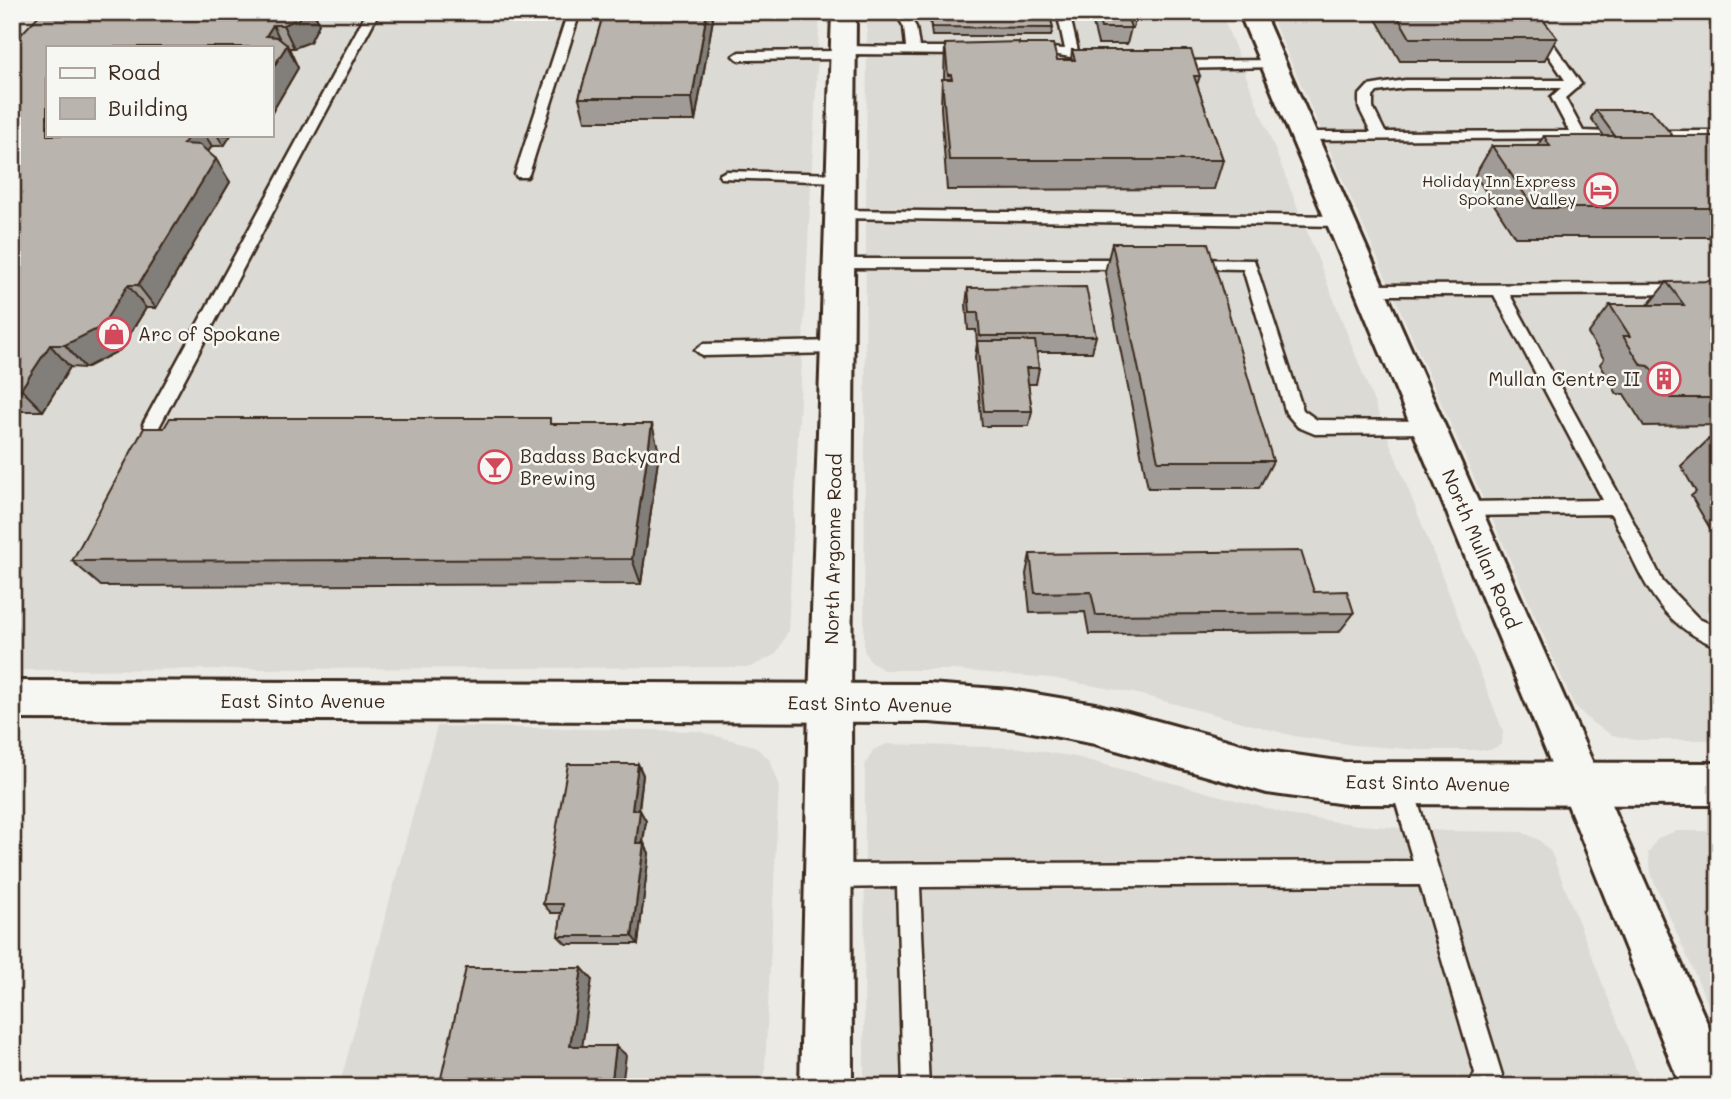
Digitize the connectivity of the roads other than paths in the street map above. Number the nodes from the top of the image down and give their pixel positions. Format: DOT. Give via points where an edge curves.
graph roads {
  1 [pos="373,12"];
  2 [pos="574,12"];
  3 [pos="844,12"];
  4 [pos="901,12"];
  5 [pos="1063,12"];
  6 [pos="1251,12"];
  7 [pos="1525,12"];
  8 [pos="913,50"];
  9 [pos="979,51"];
  10 [pos="1018,51"];
  11 [pos="843,53"];
  12 [pos="1072,53"];
  13 [pos="739,56"];
  14 [pos="1106,61"];
  15 [pos="1273,64"];
  16 [pos="1164,65"];
  17 [pos="1574,84"];
  18 [pos="1578,135"];
  19 [pos="1603,135"];
  20 [pos="1659,135"];
  21 [pos="1719,135"];
  22 [pos="1304,136"];
  23 [pos="1380,136"];
  24 [pos="522,174"];
  25 [pos="726,175"];
  26 [pos="841,178"];
  27 [pos="840,215"];
  28 [pos="1341,221"];
  29 [pos="839,264"];
  30 [pos="1499,289"];
  31 [pos="1719,289"];
  32 [pos="1370,290"];
  33 [pos="837,346"];
  34 [pos="703,350"];
  35 [pos="152,424"];
  36 [pos="1430,428"];
  37 [pos="1616,507"];
  38 [pos="1464,509"];
  39 [pos="1719,638"];
  40 [pos="12,701"];
  41 [pos="830,704"];
  42 [pos="1401,783"];
  43 [pos="1719,784"];
  44 [pos="1582,785"];
  45 [pos="1428,873"];
  46 [pos="908,875"];
  47 [pos="828,876"];
  48 [pos="826,1087"];
  49 [pos="916,1087"];
  50 [pos="1481,1087"];
  51 [pos="1708,1087"];
  1 -- 35 [label="lane"];
  2 -- 24 [label="lane"];
  3 -- 11 [label="main road, North Argonne Road"];
  4 -- 8 [label="lane" via="910,27"];
  5 -- 12 [label="lane"];
  6 -- 15 [label="main road, North Mullan Road"];
  7 -- 17 [label="lane"];
  8 -- 9 [label="lane"];
  8 -- 11 [label="lane"];
  10 -- 12 [label="lane"];
  11 -- 13 [label="lane"];
  11 -- 26 [label="main road, North Argonne Road"];
  12 -- 14 [label="lane"];
  15 -- 16 [label="lane"];
  15 -- 22 [label="main road, North Mullan Road"];
  17 -- 18 [label="lane" via="1558,97"];
  17 -- 23 [label="lane" via="1405,84 1373,89 1366,96 1366,108"];
  18 -- 19 [label="lane"];
  18 -- 23 [label="lane"];
  20 -- 21 [label="lane"];
  22 -- 23 [label="lane"];
  22 -- 28 [label="main road, North Mullan Road"];
  25 -- 26 [label="lane"];
  26 -- 27 [label="main road, North Argonne Road"];
  27 -- 28 [label="lane"];
  27 -- 29 [label="main road, North Argonne Road"];
  28 -- 32 [label="main road, North Mullan Road"];
  29 -- 33 [label="main road, North Argonne Road"];
  29 -- 36 [label="lane" via="1249,264 1295,413 1304,422 1315,427"];
  30 -- 31 [label="lane"];
  30 -- 32 [label="lane"];
  30 -- 37 [label="lane"];
  32 -- 36 [label="main road, North Mullan Road"];
  33 -- 34 [label="lane"];
  33 -- 41 [label="main road, North Argonne Road"];
  36 -- 38 [label="main road, North Mullan Road"];
  37 -- 38 [label="lane"];
  37 -- 39 [label="lane" via="1656,587 1692,625"];
  38 -- 44 [label="main road, North Mullan Road"];
  40 -- 41 [label="main road, East Sinto Avenue"];
  41 -- 42 [label="main road, East Sinto Avenue" via="1011,709 1095,724 1267,772 1345,783"];
  41 -- 47 [label="main road, North Argonne Road"];
  42 -- 44 [label="main road, East Sinto Avenue"];
  42 -- 45 [label="lane"];
  43 -- 44 [label="main road, East Sinto Avenue"];
  44 -- 51 [label="main road, North Mullan Road"];
  45 -- 46 [label="lane"];
  45 -- 50 [label="lane" via="1489,1075"];
  46 -- 47 [label="lane"];
  46 -- 49 [label="lane"];
  47 -- 48 [label="main road, North Argonne Road"];
}
